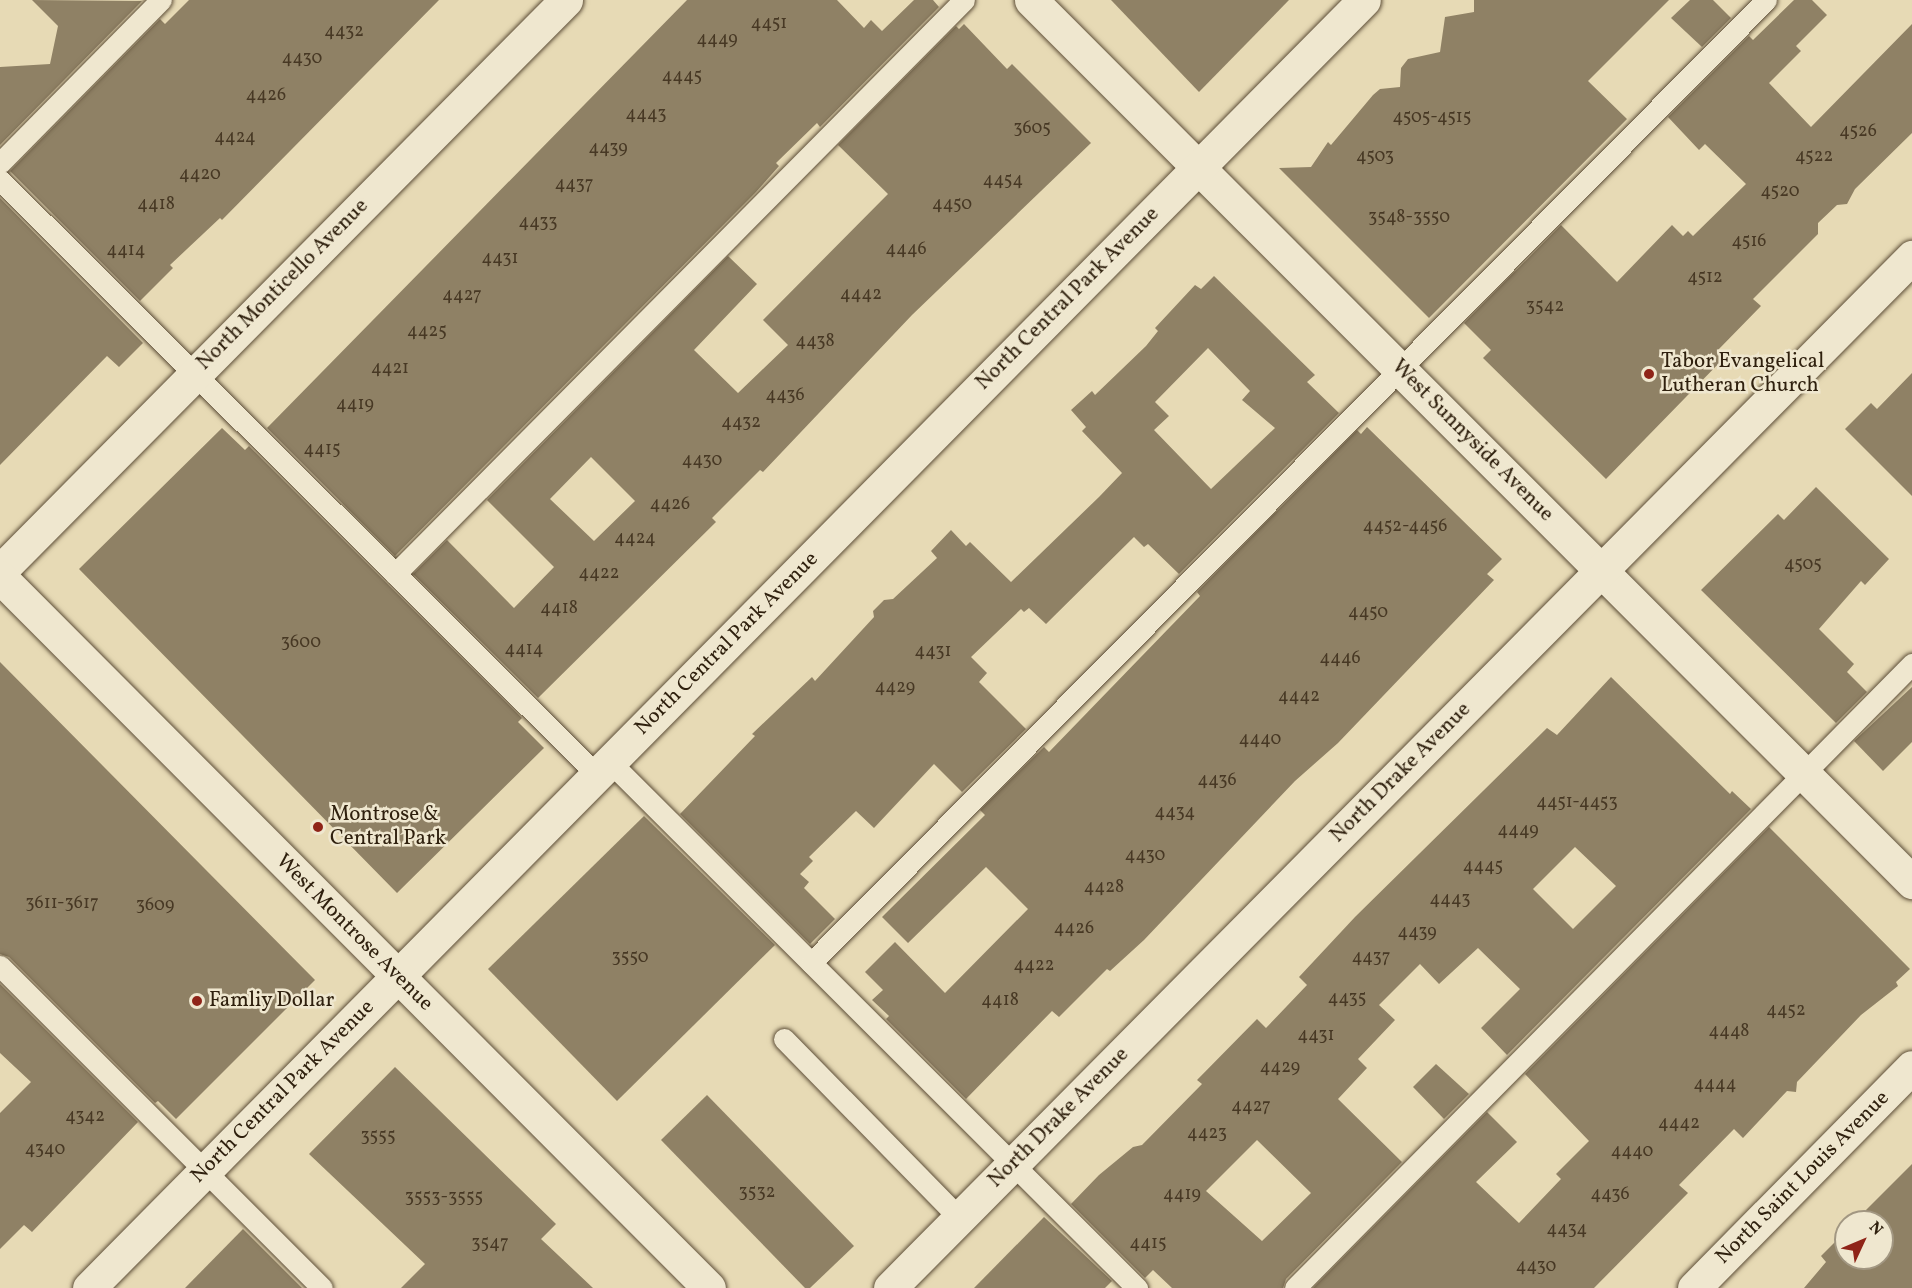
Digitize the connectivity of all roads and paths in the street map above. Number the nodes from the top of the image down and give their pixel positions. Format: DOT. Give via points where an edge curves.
graph roads {
  1 [pos="161,0"];
  2 [pos="566,0"];
  3 [pos="964,0"];
  4 [pos="1031,0"];
  5 [pos="1364,0"];
  6 [pos="1766,0"];
  7 [pos="0,163"];
  8 [pos="1198,168"];
  9 [pos="0,180"];
  10 [pos="1912,257"];
  11 [pos="1400,369"];
  12 [pos="195,374"];
  13 [pos="0,571"];
  14 [pos="1601,571"];
  15 [pos="395,574"];
  16 [pos="0,577"];
  17 [pos="1912,664"];
  18 [pos="604,768"];
  19 [pos="1804,774"];
  20 [pos="1912,882"];
  21 [pos="811,963"];
  22 [pos="1,968"];
  23 [pos="398,976"];
  24 [pos="784,1039"];
  25 [pos="1912,1067"];
  26 [pos="1012,1164"];
  27 [pos="204,1171"];
  28 [pos="959,1218"];
  29 [pos="89,1288"];
  30 [pos="322,1288"];
  31 [pos="709,1288"];
  32 [pos="890,1288"];
  33 [pos="1137,1288"];
  34 [pos="1295,1288"];
  35 [pos="1694,1288"];
  1 -- 7 [label="lane"];
  2 -- 12 [label="street, North Monticello Avenue"];
  3 -- 15 [label="lane"];
  4 -- 8 [label="street, West Sunnyside Avenue"];
  5 -- 8 [label="street, North Central Park Avenue"];
  6 -- 11 [label="lane"];
  8 -- 11 [label="street, West Sunnyside Avenue"];
  8 -- 18 [label="street, North Central Park Avenue"];
  9 -- 12 [label="lane"];
  10 -- 14 [label="street, North Drake Avenue"];
  11 -- 14 [label="street, West Sunnyside Avenue"];
  11 -- 21 [label="lane"];
  12 -- 13 [label="street, North Monticello Avenue"];
  12 -- 15 [label="lane"];
  14 -- 19 [label="street, West Sunnyside Avenue"];
  14 -- 26 [label="street, North Drake Avenue"];
  15 -- 18 [label="lane"];
  16 -- 23 [label="street, West Montrose Avenue"];
  17 -- 19 [label="lane"];
  18 -- 21 [label="lane"];
  18 -- 23 [label="street, North Central Park Avenue"];
  19 -- 20 [label="street, West Sunnyside Avenue"];
  19 -- 34 [label="lane"];
  21 -- 26 [label="lane"];
  22 -- 27 [label="lane"];
  23 -- 27 [label="street, North Central Park Avenue"];
  23 -- 31 [label="street, West Montrose Avenue"];
  24 -- 28 [label="lane"];
  25 -- 35 [label="street, North Saint Louis Avenue"];
  26 -- 28 [label="street, North Drake Avenue"];
  26 -- 33 [label="lane"];
  27 -- 29 [label="street, North Central Park Avenue"];
  27 -- 30 [label="lane"];
  28 -- 32 [label="street, North Drake Avenue"];
}
